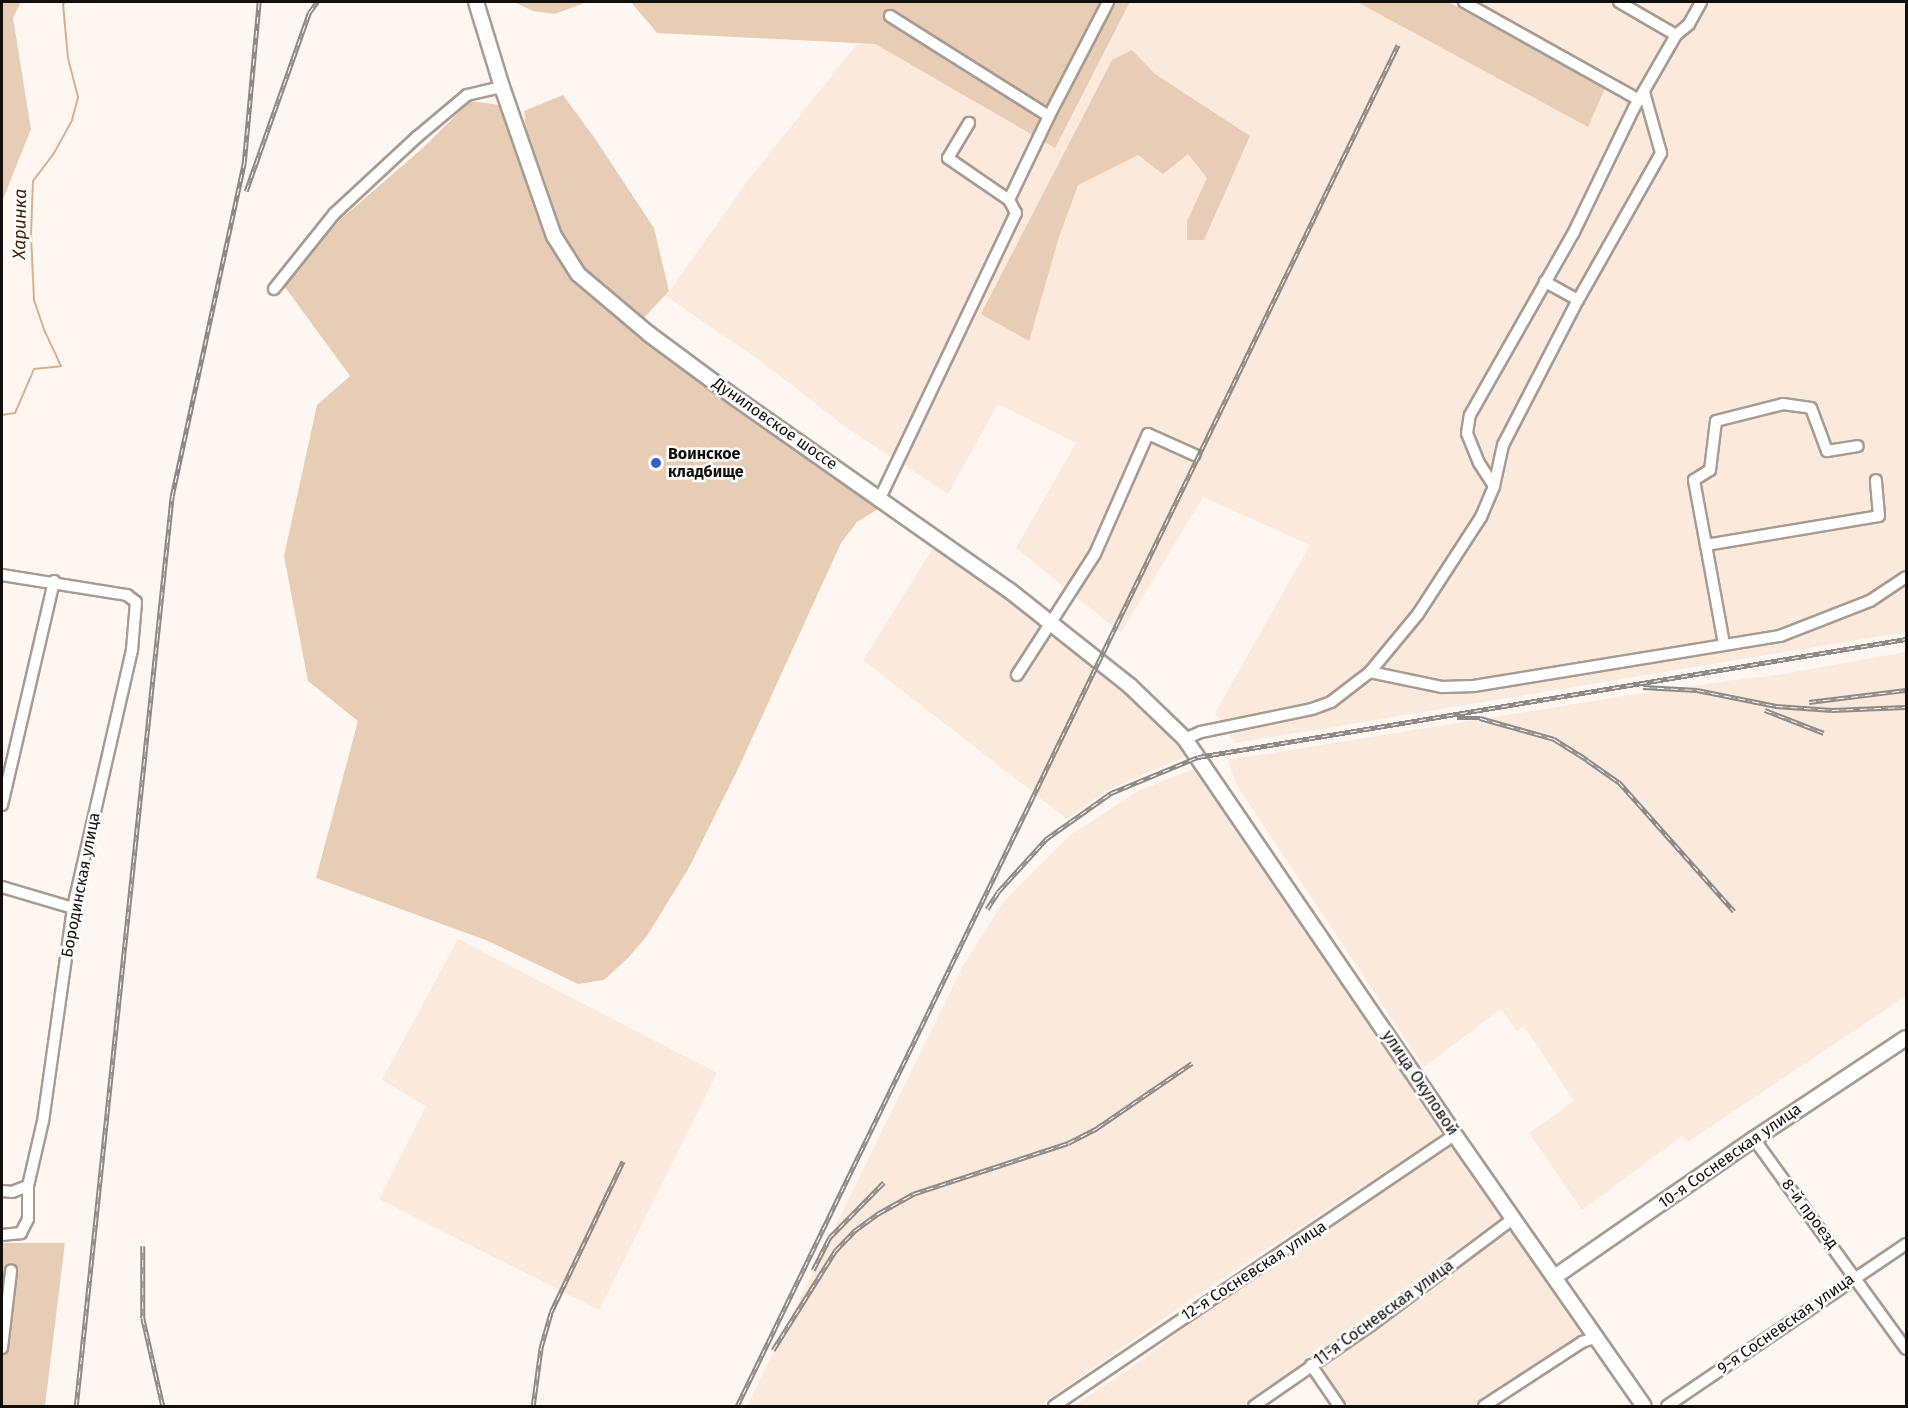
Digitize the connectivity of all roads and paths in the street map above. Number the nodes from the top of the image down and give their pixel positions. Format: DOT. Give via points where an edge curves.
graph roads {
  1 [pos="476,2"];
  2 [pos="1464,2"];
  3 [pos="1619,2"];
  4 [pos="1701,2"];
  5 [pos="1104,3"];
  6 [pos="890,16"];
  7 [pos="1676,35"];
  8 [pos="502,87"];
  9 [pos="1641,96"];
  10 [pos="1049,116"];
  11 [pos="969,123"];
  12 [pos="1009,200"];
  13 [pos="1545,282"];
  14 [pos="274,289"];
  15 [pos="1578,300"];
  16 [pos="1858,446"];
  17 [pos="1195,455"];
  18 [pos="1876,480"];
  19 [pos="1494,486"];
  20 [pos="880,498"];
  21 [pos="1706,545"];
  22 [pos="2,575"];
  23 [pos="1906,577"];
  24 [pos="54,581"];
  25 [pos="1050,622"];
  26 [pos="1724,644"];
  27 [pos="1370,672"];
  28 [pos="1017,675"];
  29 [pos="1185,739"];
  30 [pos="1198,757"];
  31 [pos="2,805"];
  32 [pos="2,887"];
  33 [pos="73,908"];
  34 [pos="1906,1038"];
  35 [pos="1455,1135"];
  36 [pos="1754,1139"];
  37 [pos="28,1186"];
  38 [pos="2,1191"];
  39 [pos="1514,1218"];
  40 [pos="2,1235"];
  41 [pos="1906,1244"];
  42 [pos="11,1271"];
  43 [pos="1556,1276"];
  44 [pos="1856,1276"];
  45 [pos="1597,1337"];
  46 [pos="2,1348"];
  47 [pos="1906,1349"];
  48 [pos="1311,1365"];
  49 [pos="1645,1406"];
  50 [pos="1054,1407"];
  51 [pos="1254,1407"];
  52 [pos="1339,1407"];
  53 [pos="1484,1407"];
  54 [pos="1667,1407"];
  1 -- 8 [label="street, Дуниловское шоссе"];
  2 -- 9 [label="street"];
  3 -- 7 [label="street"];
  4 -- 7 [label="street" via="1689,24"];
  5 -- 10 [label="street"];
  6 -- 10 [label="street"];
  7 -- 9 [label="street"];
  8 -- 14 [label="street" via="467,95 417,137 334,214"];
  8 -- 20 [label="street, Дуниловское шоссе" via="554,236 578,274 658,340"];
  9 -- 13 [label="street"];
  9 -- 15 [label="street" via="1661,153"];
  10 -- 12 [label="street"];
  11 -- 12 [label="street" via="948,158"];
  12 -- 20 [label="street" via="1016,213"];
  13 -- 15 [label="street"];
  13 -- 19 [label="street" via="1470,415 1467,434"];
  15 -- 19 [label="street" via="1503,445"];
  16 -- 21 [label="street" via="1827,451 1811,408 1783,404 1716,421 1710,470 1694,480"];
  17 -- 25 [label="street" via="1148,434 1095,554"];
  18 -- 21 [label="street" via="1878,516"];
  19 -- 27 [label="street" via="1481,517 1455,559 1418,614"];
  20 -- 25 [label="street, Дуниловское шоссе"];
  21 -- 26 [label="street"];
  22 -- 24 [label="street"];
  23 -- 26 [label="street" via="1870,601 1780,636"];
  24 -- 31 [label="street"];
  24 -- 33 [label="street, Бородинская улица" via="127,595 136,602 132,650"];
  25 -- 28 [label="street"];
  25 -- 29 [label="street, Дуниловское шоссе" via="1130,686"];
  26 -- 27 [label="street" via="1474,686 1442,687"];
  27 -- 29 [label="street" via="1331,702 1312,709 1201,732"];
  29 -- 30 [label="street, Дуниловское шоссе"];
  30 -- 35 [label="street, улица Окуловой"];
  32 -- 33 [label="street"];
  33 -- 37 [label="street, Бородинская улица" via="43,1121"];
  34 -- 36 [label="street, 10-я Сосневская улица"];
  35 -- 39 [label="street, улица Окуловой"];
  35 -- 50 [label="street, 12-я Сосневская улица"];
  36 -- 43 [label="street, 10-я Сосневская улица"];
  36 -- 44 [label="street, 8-й проезд"];
  37 -- 38 [label="street"];
  37 -- 40 [label="street, Бородинская улица" via="25,1227 16,1235"];
  39 -- 43 [label="street, улица Окуловой"];
  39 -- 48 [label="street, 11-я Сосневская улица"];
  41 -- 44 [label="street, 9-я Сосневская улица"];
  42 -- 46 [label="street"];
  43 -- 45 [label="street, улица Окуловой"];
  44 -- 47 [label="street, 8-й проезд"];
  44 -- 54 [label="street, 9-я Сосневская улица"];
  45 -- 49 [label="street, улица Окуловой"];
  45 -- 53 [label="street" via="1582,1342"];
  48 -- 51 [label="street, 11-я Сосневская улица"];
  48 -- 52 [label="street"];
}
